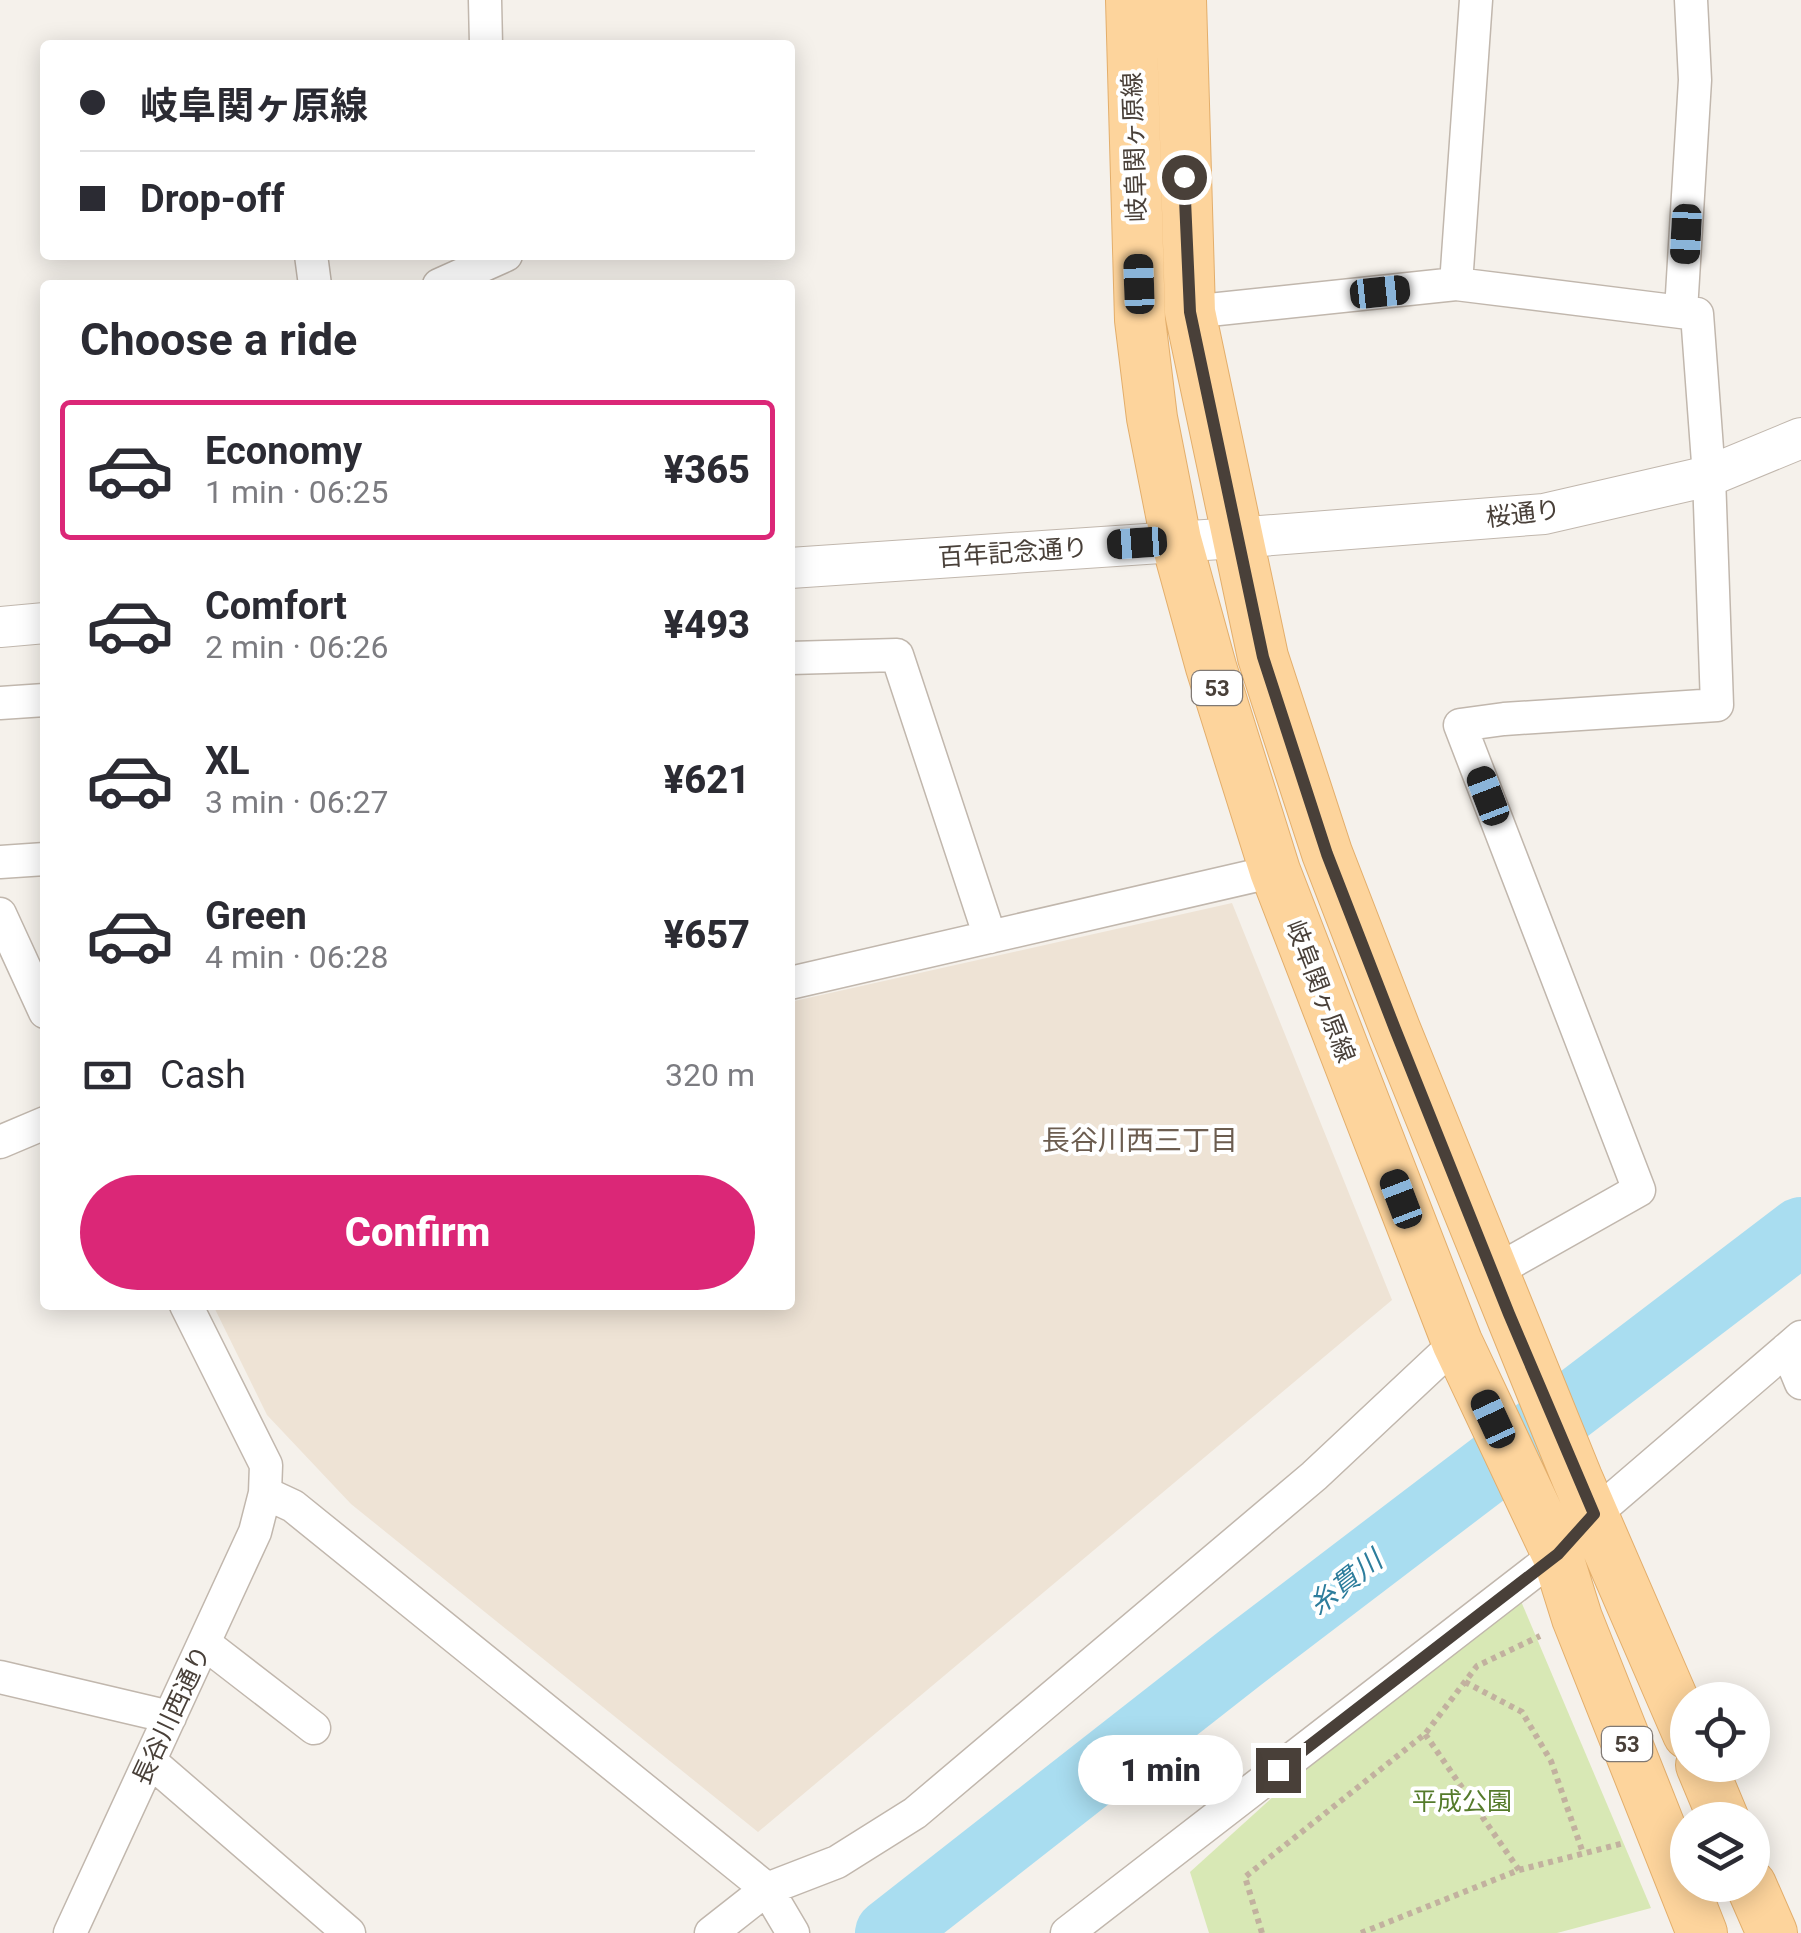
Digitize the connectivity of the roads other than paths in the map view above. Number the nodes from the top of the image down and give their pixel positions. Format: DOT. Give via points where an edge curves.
graph roads {
  1 [pos="486,0"];
  2 [pos="1130,0"];
  3 [pos="1181,0"];
  4 [pos="1476,0"];
  5 [pos="1691,0"];
  6 [pos="486,40"];
  7 [pos="497,260"];
  8 [pos="451,280"];
  9 [pos="1456,284"];
  10 [pos="1681,311"];
  11 [pos="1190,312"];
  12 [pos="1801,438"];
  13 [pos="1709,476"];
  14 [pos="1235,538"];
  15 [pos="1176,540"];
  16 [pos="795,568"];
  17 [pos="40,623"];
  18 [pos="0,627"];
  19 [pos="795,658"];
  20 [pos="40,700"];
  21 [pos="0,703"];
  22 [pos="40,860"];
  23 [pos="0,862"];
  24 [pos="1274,871"];
  25 [pos="0,914"];
  26 [pos="990,936"];
  27 [pos="795,981"];
  28 [pos="40,1001"];
  29 [pos="40,1125"];
  30 [pos="0,1142"];
  31 [pos="1501,1294"];
  32 [pos="188,1310"];
  33 [pos="1794,1343"];
  34 [pos="1461,1351"];
  35 [pos="1801,1383"];
  36 [pos="265,1493"];
  37 [pos="1586,1496"];
  38 [pos="1558,1554"];
  39 [pos="204,1644"];
  40 [pos="0,1677"];
  41 [pos="1670,1692"];
  42 [pos="170,1717"];
  43 [pos="314,1728"];
  44 [pos="150,1761"];
  45 [pos="770,1893"];
  46 [pos="1758,1902"];
  47 [pos="1086,1927"];
  48 [pos="70,1933"];
  49 [pos="349,1933"];
  50 [pos="711,1933"];
  51 [pos="793,1933"];
  52 [pos="1702,1933"];
  53 [pos="1772,1933"];
  1 -- 6 [label="street"];
  2 -- 15 [label="main road, 岐阜関ヶ原線 / 53" via="1140,320"];
  3 -- 11 [label="main road, 岐阜関ヶ原線 / 53"];
  4 -- 9 [label="street"];
  5 -- 10 [label="street" via="1695,80"];
  7 -- 8 [label="street"];
  9 -- 10 [label="street"];
  9 -- 11 [label="street"];
  10 -- 13 [label="street" via="1697,314"];
  11 -- 14 [label="main road, 岐阜関ヶ原線 / 53"];
  12 -- 13 [label="street, 桜通り"];
  13 -- 14 [label="street, 桜通り" via="1544,514"];
  13 -- 31 [label="street" via="1717,705 1460,725 1639,1190"];
  14 -- 15 [label="street, 百年記念通り"];
  14 -- 31 [label="main road, 岐阜関ヶ原線 / 53" via="1263,657 1327,854"];
  15 -- 16 [label="street, 百年記念通り"];
  15 -- 24 [label="main road, 岐阜関ヶ原線 / 53"];
  17 -- 18 [label="street"];
  19 -- 26 [label="street" via="897,655"];
  20 -- 21 [label="street"];
  22 -- 23 [label="street"];
  24 -- 26 [label="street"];
  24 -- 34 [label="main road, 岐阜関ヶ原線 / 53"];
  25 -- 28 [label="street"];
  26 -- 27 [label="street"];
  29 -- 30 [label="street"];
  31 -- 37 [label="main road, 岐阜関ヶ原線 / 53"];
  32 -- 36 [label="street" via="266,1465"];
  33 -- 35 [label="street"];
  33 -- 37 [label="street"];
  34 -- 38 [label="main road, 岐阜関ヶ原線 / 53"];
  34 -- 45 [label="street" via="914,1813 837,1862"];
  36 -- 39 [label="street, 長谷川西通り" via="255,1532"];
  36 -- 45 [label="street" via="293,1506"];
  37 -- 38 [label="street"];
  37 -- 41 [label="main road, 岐阜関ヶ原線 / 53"];
  38 -- 47 [label="street"];
  38 -- 52 [label="main road, 岐阜関ヶ原線 / 53"];
  39 -- 42 [label="street, 長谷川西通り"];
  39 -- 43 [label="street"];
  40 -- 42 [label="street"];
  42 -- 44 [label="street, 長谷川西通り"];
  44 -- 48 [label="street, 長谷川西通り"];
  44 -- 49 [label="street"];
  45 -- 50 [label="street"];
  45 -- 51 [label="street"];
  46 -- 53 [label="main road"];
}
